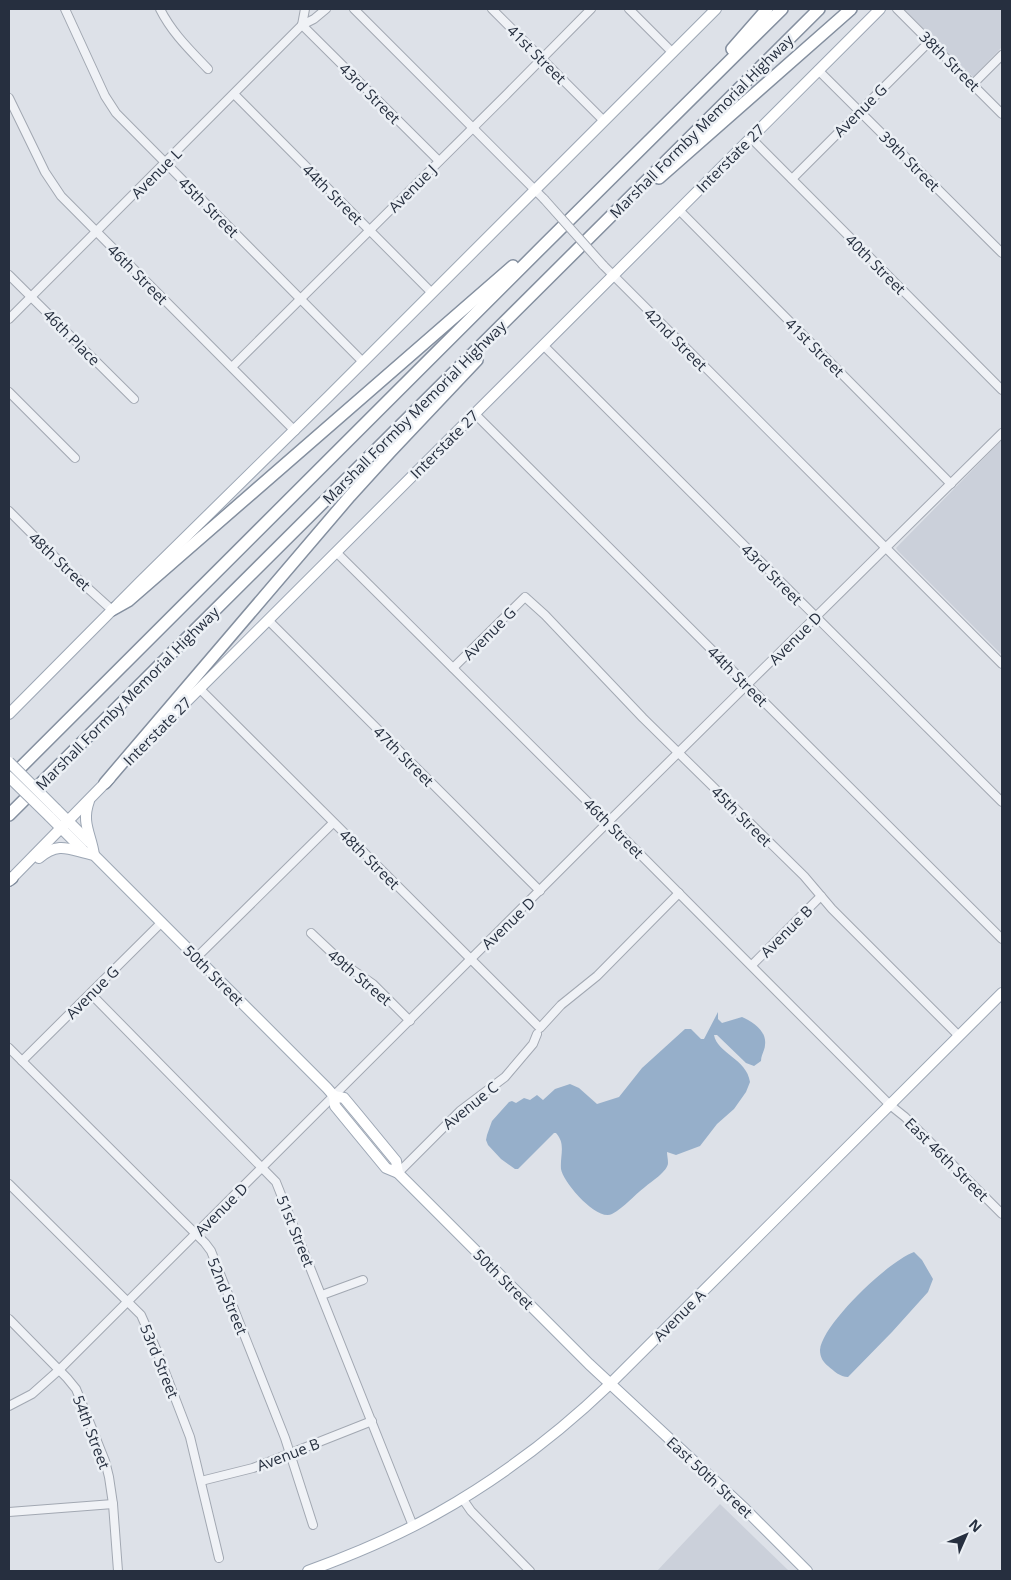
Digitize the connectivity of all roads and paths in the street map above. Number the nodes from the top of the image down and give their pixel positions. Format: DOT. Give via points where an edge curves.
graph roads {
  1 [pos="65,9"];
  2 [pos="160,9"];
  3 [pos="305,9"];
  4 [pos="326,9"];
  5 [pos="354,9"];
  6 [pos="492,9"];
  7 [pos="591,9"];
  8 [pos="629,9"];
  9 [pos="716,9"];
  10 [pos="766,9"];
  11 [pos="782,9"];
  12 [pos="819,9"];
  13 [pos="852,9"];
  14 [pos="880,9"];
  15 [pos="897,9"];
  16 [pos="302,24"];
  17 [pos="930,41"];
  18 [pos="672,53"];
  19 [pos="1002,55"];
  20 [pos="542,59"];
  21 [pos="208,69"];
  22 [pos="818,70"];
  23 [pos="973,84"];
  24 [pos="234,94"];
  25 [pos="9,98"];
  26 [pos="859,111"];
  27 [pos="1002,114"];
  28 [pos="604,121"];
  29 [pos="665,126"];
  30 [pos="473,127"];
  31 [pos="750,138"];
  32 [pos="439,161"];
  33 [pos="165,163"];
  34 [pos="792,179"];
  35 [pos="535,190"];
  36 [pos="679,210"];
  37 [pos="370,230"];
  38 [pos="96,232"];
  39 [pos="593,234"];
  40 [pos="545,244"];
  41 [pos="1002,253"];
  42 [pos="563,265"];
  43 [pos="9,275"];
  44 [pos="613,276"];
  45 [pos="432,293"];
  46 [pos="31,297"];
  47 [pos="300,299"];
  48 [pos="9,320"];
  49 [pos="543,345"];
  50 [pos="363,362"];
  51 [pos="232,368"];
  52 [pos="1002,390"];
  53 [pos="9,392"];
  54 [pos="134,399"];
  55 [pos="474,414"];
  56 [pos="295,430"];
  57 [pos="1002,433"];
  58 [pos="75,458"];
  59 [pos="951,484"];
  60 [pos="9,511"];
  61 [pos="886,548"];
  62 [pos="336,552"];
  63 [pos="525,597"];
  64 [pos="112,610"];
  65 [pos="816,617"];
  66 [pos="268,620"];
  67 [pos="1002,664"];
  68 [pos="453,668"];
  69 [pos="41,680"];
  70 [pos="747,686"];
  71 [pos="200,689"];
  72 [pos="92,697"];
  73 [pos="9,704"];
  74 [pos="9,714"];
  75 [pos="678,752"];
  76 [pos="9,762"];
  77 [pos="9,767"];
  78 [pos="9,778"];
  79 [pos="105,783"];
  80 [pos="90,798"];
  81 [pos="1002,802"];
  82 [pos="52,813"];
  83 [pos="9,814"];
  84 [pos="608,822"];
  85 [pos="333,823"];
  86 [pos="64,824"];
  87 [pos="91,852"];
  88 [pos="12,877"];
  89 [pos="540,891"];
  90 [pos="679,893"];
  91 [pos="821,896"];
  92 [pos="162,922"];
  93 [pos="311,933"];
  94 [pos="1002,939"];
  95 [pos="197,957"];
  96 [pos="470,960"];
  97 [pos="752,965"];
  98 [pos="1002,993"];
  99 [pos="90,994"];
  100 [pos="410,1021"];
  101 [pos="539,1031"];
  102 [pos="960,1036"];
  103 [pos="9,1048"];
  104 [pos="22,1061"];
  105 [pos="334,1096"];
  106 [pos="890,1105"];
  107 [pos="263,1167"];
  108 [pos="398,1173"];
  109 [pos="9,1184"];
  110 [pos="1002,1214"];
  111 [pos="196,1235"];
  112 [pos="363,1280"];
  113 [pos="322,1295"];
  114 [pos="128,1302"];
  115 [pos="9,1320"];
  116 [pos="60,1370"];
  117 [pos="610,1384"];
  118 [pos="9,1406"];
  119 [pos="372,1421"];
  120 [pos="290,1453"];
  121 [pos="201,1481"];
  122 [pos="462,1498"];
  123 [pos="113,1504"];
  124 [pos="9,1512"];
  125 [pos="313,1525"];
  126 [pos="413,1526"];
  127 [pos="220,1558"];
  128 [pos="118,1571"];
  129 [pos="308,1571"];
  130 [pos="530,1571"];
  131 [pos="807,1571"];
  1 -- 33 [label="street, 45th Street" via="110,104"];
  2 -- 21 [label="street" via="180,39"];
  3 -- 16 [label="street"];
  4 -- 16 [label="street, Avenue L"];
  5 -- 30 [label="street, 42nd Street"];
  6 -- 20 [label="street, 41st Street"];
  7 -- 20 [label="street, Avenue J"];
  8 -- 18 [label="street"];
  9 -- 18 [label="main road"];
  10 -- 29 [label="highway"];
  11 -- 29 [label="highway, Marshall Formby Memorial Highway"];
  12 -- 39 [label="highway, Marshall Formby Memorial Highway"];
  13 -- 39 [label="highway"];
  14 -- 22 [label="main road, Interstate 27"];
  15 -- 17 [label="street, 38th Street"];
  16 -- 24 [label="street, Avenue L"];
  16 -- 32 [label="street, 43rd Street"];
  17 -- 23 [label="street, 38th Street"];
  17 -- 26 [label="street, Avenue G"];
  18 -- 28 [label="main road"];
  19 -- 23 [label="street"];
  20 -- 28 [label="street, 41st Street"];
  20 -- 30 [label="street, Avenue J"];
  22 -- 26 [label="street, 39th Street"];
  22 -- 31 [label="main road, Interstate 27"];
  23 -- 27 [label="street, 38th Street"];
  24 -- 33 [label="street, Avenue L"];
  24 -- 37 [label="street, 44th Street"];
  25 -- 38 [label="street, 46th Street" via="53,184"];
  26 -- 34 [label="street, Avenue G"];
  26 -- 41 [label="street, 39th Street"];
  28 -- 35 [label="main road"];
  29 -- 40 [label="highway, Marshall Formby Memorial Highway"];
  30 -- 32 [label="street, Avenue J"];
  30 -- 35 [label="street, 42nd Street"];
  31 -- 34 [label="street, 40th Street"];
  31 -- 36 [label="main road, Interstate 27"];
  32 -- 37 [label="street, Avenue J"];
  33 -- 38 [label="street, Avenue L"];
  33 -- 47 [label="street, 45th Street"];
  34 -- 52 [label="street, 40th Street"];
  35 -- 44 [label="street, 42nd Street, bridge"];
  35 -- 45 [label="main road"];
  36 -- 44 [label="main road, Interstate 27"];
  36 -- 59 [label="street, 41st Street"];
  37 -- 45 [label="street, 44th Street"];
  37 -- 47 [label="street, Avenue J"];
  38 -- 46 [label="street, Avenue L"];
  38 -- 51 [label="street, 46th Street"];
  39 -- 42 [label="highway, Marshall Formby Memorial Highway"];
  40 -- 64 [label="highway" via="509,269 128,601"];
  40 -- 72 [label="highway, Marshall Formby Memorial Highway"];
  42 -- 79 [label="highway" via="350,496"];
  42 -- 83 [label="highway, Marshall Formby Memorial Highway"];
  43 -- 46 [label="street, 46th Place"];
  44 -- 49 [label="main road, Interstate 27"];
  44 -- 61 [label="street, 42nd Street"];
  45 -- 50 [label="main road"];
  46 -- 48 [label="street, Avenue L"];
  46 -- 54 [label="street, 46th Place"];
  47 -- 50 [label="street, 45th Street"];
  47 -- 51 [label="street, Avenue J"];
  49 -- 55 [label="main road, Interstate 27"];
  49 -- 65 [label="street, 43rd Street"];
  50 -- 56 [label="main road"];
  51 -- 56 [label="street, 46th Street"];
  53 -- 58 [label="street"];
  55 -- 62 [label="main road, Interstate 27"];
  55 -- 70 [label="street, 44th Street"];
  56 -- 64 [label="main road"];
  57 -- 59 [label="street, Avenue D"];
  59 -- 61 [label="street, Avenue D"];
  60 -- 64 [label="street, 48th Street"];
  61 -- 65 [label="street, Avenue D"];
  61 -- 67 [label="street, 42nd Street"];
  62 -- 66 [label="main road, Interstate 27"];
  62 -- 68 [label="street, 46th Street"];
  63 -- 68 [label="street, Avenue G"];
  63 -- 75 [label="street, 45th Street"];
  64 -- 69 [label="main road"];
  65 -- 70 [label="street, Avenue D"];
  65 -- 81 [label="street, 43rd Street"];
  66 -- 71 [label="main road, Interstate 27"];
  66 -- 89 [label="street, 47th Street"];
  68 -- 84 [label="street, 46th Street"];
  69 -- 73 [label="main road"];
  69 -- 74 [label="main road"];
  70 -- 75 [label="street, Avenue D"];
  70 -- 94 [label="street, 44th Street"];
  71 -- 79 [label="main road, Interstate 27"];
  71 -- 85 [label="street, 48th Street"];
  72 -- 77 [label="highway"];
  72 -- 78 [label="highway, Marshall Formby Memorial Highway"];
  75 -- 84 [label="street, Avenue D"];
  75 -- 91 [label="street, 45th Street"];
  76 -- 82 [label="main road, 50th Street, bridge"];
  78 -- 82 [label="main road, 50th Street, bridge"];
  79 -- 80 [label="main road, Interstate 27"];
  80 -- 86 [label="main road, Interstate 27"];
  80 -- 87 [label="main road" via="85,819"];
  82 -- 86 [label="main road, 50th Street"];
  84 -- 89 [label="street, Avenue D"];
  84 -- 90 [label="street, 46th Street"];
  85 -- 95 [label="street"];
  85 -- 96 [label="street, 48th Street"];
  86 -- 87 [label="main road, 50th Street"];
  86 -- 88 [label="main road, Interstate 27"];
  87 -- 88 [label="main road" via="63,847 52,849"];
  87 -- 92 [label="main road, 50th Street"];
  89 -- 96 [label="street, Avenue D"];
  90 -- 97 [label="street, 46th Street"];
  90 -- 101 [label="street, Avenue C" via="597,976 561,1005"];
  91 -- 97 [label="street, Avenue B"];
  91 -- 102 [label="street, 45th Street"];
  92 -- 95 [label="main road, 50th Street"];
  92 -- 99 [label="street, Avenue G"];
  93 -- 100 [label="street, 49th Street" via="344,964 373,984"];
  95 -- 105 [label="main road, 50th Street"];
  96 -- 100 [label="street, Avenue D"];
  96 -- 101 [label="street, 48th Street"];
  97 -- 106 [label="street, 46th Street"];
  98 -- 102 [label="main road, Avenue A"];
  99 -- 104 [label="street, Avenue G"];
  99 -- 107 [label="street, 51st Street"];
  100 -- 105 [label="street, Avenue D"];
  101 -- 108 [label="street, Avenue C" via="533,1044 505,1077 460,1111"];
  102 -- 106 [label="main road, Avenue A"];
  103 -- 104 [label="street, 52nd Street"];
  104 -- 111 [label="street, 52nd Street"];
  105 -- 107 [label="street, Avenue D"];
  105 -- 108 [label="main road, 50th Street" via="335,1106 350,1125 386,1168"];
  106 -- 110 [label="street, East 46th Street"];
  106 -- 117 [label="main road, Avenue A"];
  107 -- 111 [label="street, Avenue D"];
  107 -- 113 [label="street, 51st Street" via="276,1182"];
  108 -- 117 [label="main road, 50th Street"];
  109 -- 114 [label="street, 53rd Street"];
  111 -- 114 [label="street, Avenue D"];
  111 -- 120 [label="street, 52nd Street" via="211,1251"];
  112 -- 113 [label="street"];
  113 -- 119 [label="street, 51st Street"];
  114 -- 116 [label="street, Avenue D"];
  114 -- 121 [label="street, 53rd Street" via="141,1315 157,1352 188,1430"];
  115 -- 116 [label="street, 54th Street"];
  116 -- 118 [label="street, Avenue D" via="32,1394"];
  116 -- 123 [label="street, 54th Street" via="76,1389 105,1461"];
  117 -- 122 [label="main road, Avenue A" via="537,1447"];
  117 -- 131 [label="main road, East 50th Street"];
  119 -- 120 [label="street, Avenue B"];
  119 -- 126 [label="street, 51st Street"];
  120 -- 121 [label="street, Avenue B" via="247,1470"];
  120 -- 125 [label="street, 52nd Street"];
  121 -- 127 [label="street, 53rd Street"];
  122 -- 126 [label="main road, Avenue A"];
  122 -- 130 [label="street"];
  123 -- 124 [label="street"];
  123 -- 128 [label="street, 54th Street"];
  126 -- 129 [label="main road, Avenue A"];
}
